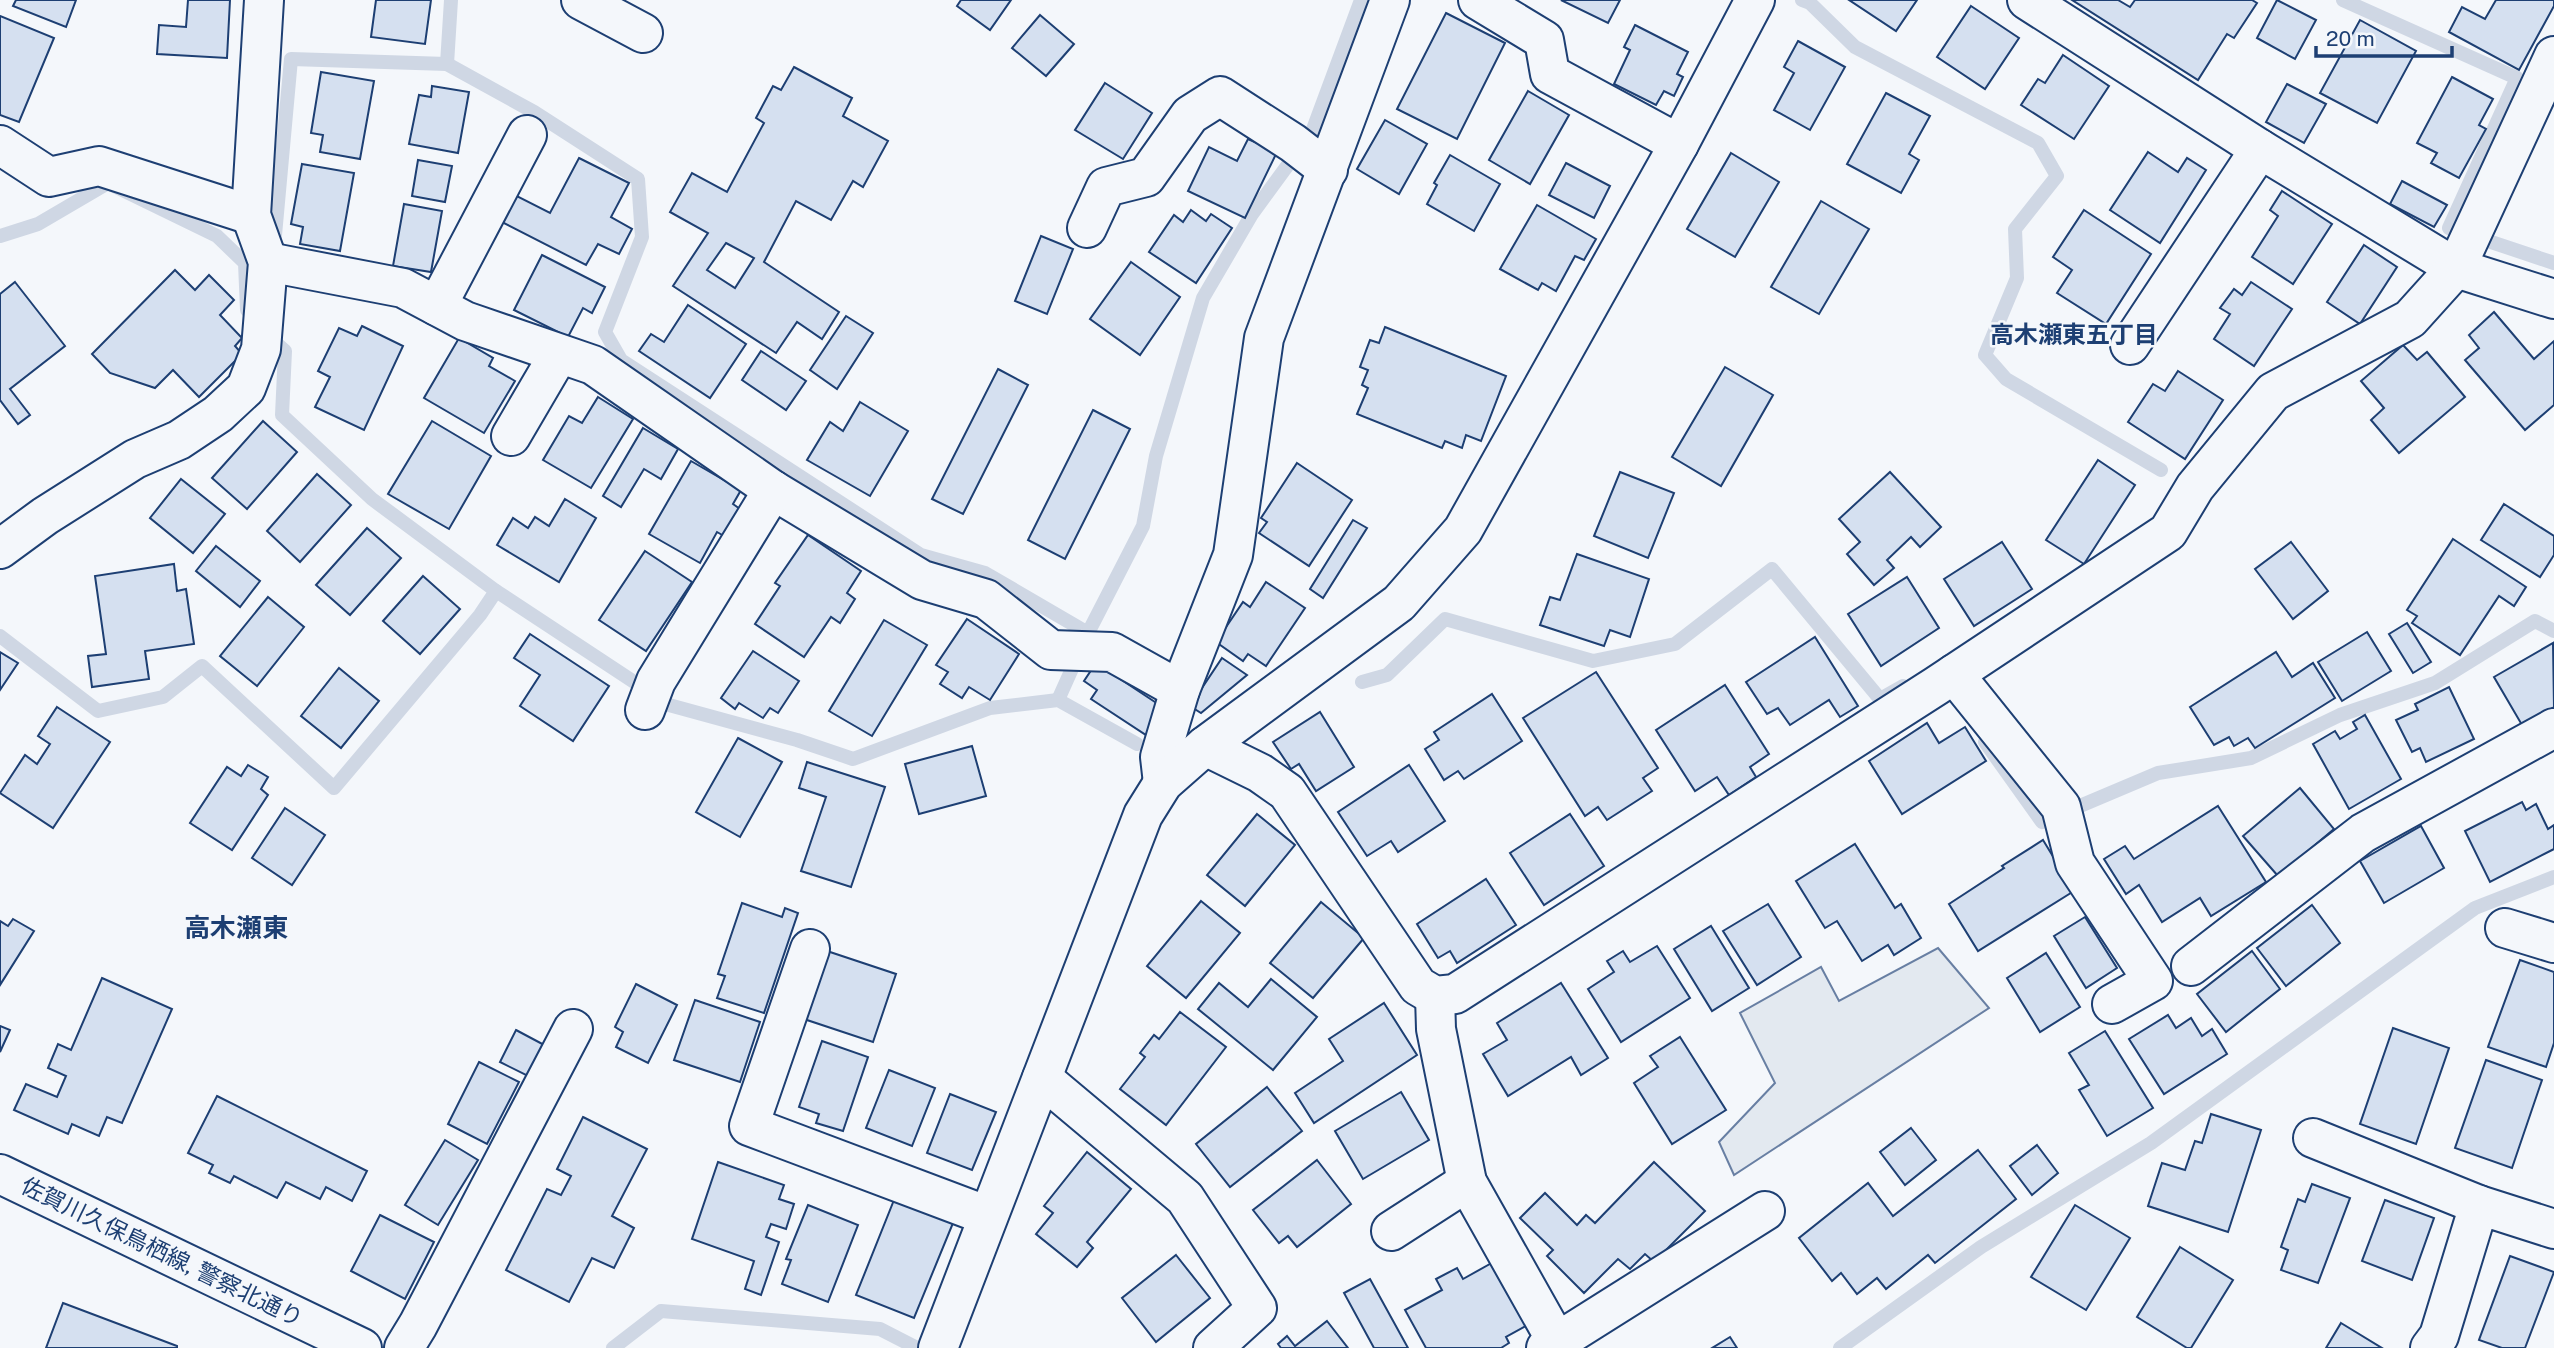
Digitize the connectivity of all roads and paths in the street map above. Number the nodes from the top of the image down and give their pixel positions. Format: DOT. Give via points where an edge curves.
graph roads {
  1 [pos="264,0"];
  2 [pos="581,0"];
  3 [pos="1390,0"];
  4 [pos="1478,0"];
  5 [pos="1755,0"];
  6 [pos="2027,0"];
  7 [pos="643,33"];
  8 [pos="2554,56"];
  9 [pos="527,135"];
  10 [pos="1679,144"];
  11 [pos="0,145"];
  12 [pos="2260,149"];
  13 [pos="1312,157"];
  14 [pos="251,215"];
  15 [pos="1087,228"];
  16 [pos="2466,247"];
  17 [pos="268,262"];
  18 [pos="2554,299"];
  19 [pos="437,306"];
  20 [pos="2130,345"];
  21 [pos="559,354"];
  22 [pos="511,436"];
  23 [pos="773,490"];
  24 [pos="0,549"];
  25 [pos="1945,680"];
  26 [pos="1180,690"];
  27 [pos="651,696"];
  28 [pos="2554,728"];
  29 [pos="1205,746"];
  30 [pos="1163,783"];
  31 [pos="2505,928"];
  32 [pos="2554,943"];
  33 [pos="810,949"];
  34 [pos="2192,966"];
  35 [pos="1435,996"];
  36 [pos="2112,1004"];
  37 [pos="573,1029"];
  38 [pos="1042,1078"];
  39 [pos="2313,1138"];
  40 [pos="0,1174"];
  41 [pos="1467,1182"];
  42 [pos="2479,1205"];
  43 [pos="1765,1211"];
  44 [pos="988,1216"];
  45 [pos="2554,1229"];
  46 [pos="1391,1231"];
  47 [pos="939,1344"];
  48 [pos="1551,1345"];
  49 [pos="362,1348"];
  50 [pos="404,1348"];
  51 [pos="1213,1348"];
  52 [pos="2430,1348"];
  1 -- 14 [label="street"];
  2 -- 7 [label="street"];
  3 -- 13 [label="street"];
  4 -- 10 [label="street" via="1544,40 1550,75"];
  5 -- 10 [label="street"];
  6 -- 12 [label="street"];
  8 -- 16 [label="street"];
  9 -- 19 [label="street"];
  10 -- 29 [label="street" via="1463,530 1399,603"];
  11 -- 14 [label="street" via="49,177 99,166"];
  12 -- 16 [label="street"];
  12 -- 20 [label="street"];
  13 -- 15 [label="street" via="1220,96 1189,116 1146,177 1106,187"];
  13 -- 26 [label="street" via="1264,338 1233,555"];
  14 -- 17 [label="street"];
  16 -- 18 [label="street"];
  16 -- 25 [label="street" via="2410,319 2273,392 2195,487 2168,532"];
  17 -- 19 [label="street" via="403,288"];
  17 -- 24 [label="street" via="262,335 246,388 179,440 112,473"];
  19 -- 21 [label="street" via="465,321"];
  21 -- 22 [label="street"];
  21 -- 23 [label="street" via="593,365"];
  23 -- 26 [label="street" via="922,580 986,599 1051,650 1112,652"];
  23 -- 27 [label="street"];
  25 -- 35 [label="street" via="1455,994"];
  25 -- 36 [label="street" via="2063,816 2075,863 2153,981"];
  26 -- 30 [label="street" via="1160,757"];
  28 -- 34 [label="street" via="2363,833"];
  29 -- 30 [label="street"];
  29 -- 35 [label="street" via="1287,792 1418,986"];
  30 -- 38 [label="street" via="1143,815"];
  31 -- 32 [label="street"];
  33 -- 44 [label="street" via="749,1126"];
  35 -- 41 [label="street" via="1436,1029"];
  37 -- 50 [label="street"];
  38 -- 44 [label="street"];
  38 -- 51 [label="street" via="1185,1198 1269,1307"];
  39 -- 42 [label="street"];
  40 -- 49 [label="street, 佐賀川久保鳥栖線, 警察北通り"];
  41 -- 46 [label="street"];
  41 -- 48 [label="street"];
  42 -- 45 [label="street"];
  42 -- 52 [label="street" via="2439,1336"];
  43 -- 48 [label="street"];
  44 -- 47 [label="street"];
}
